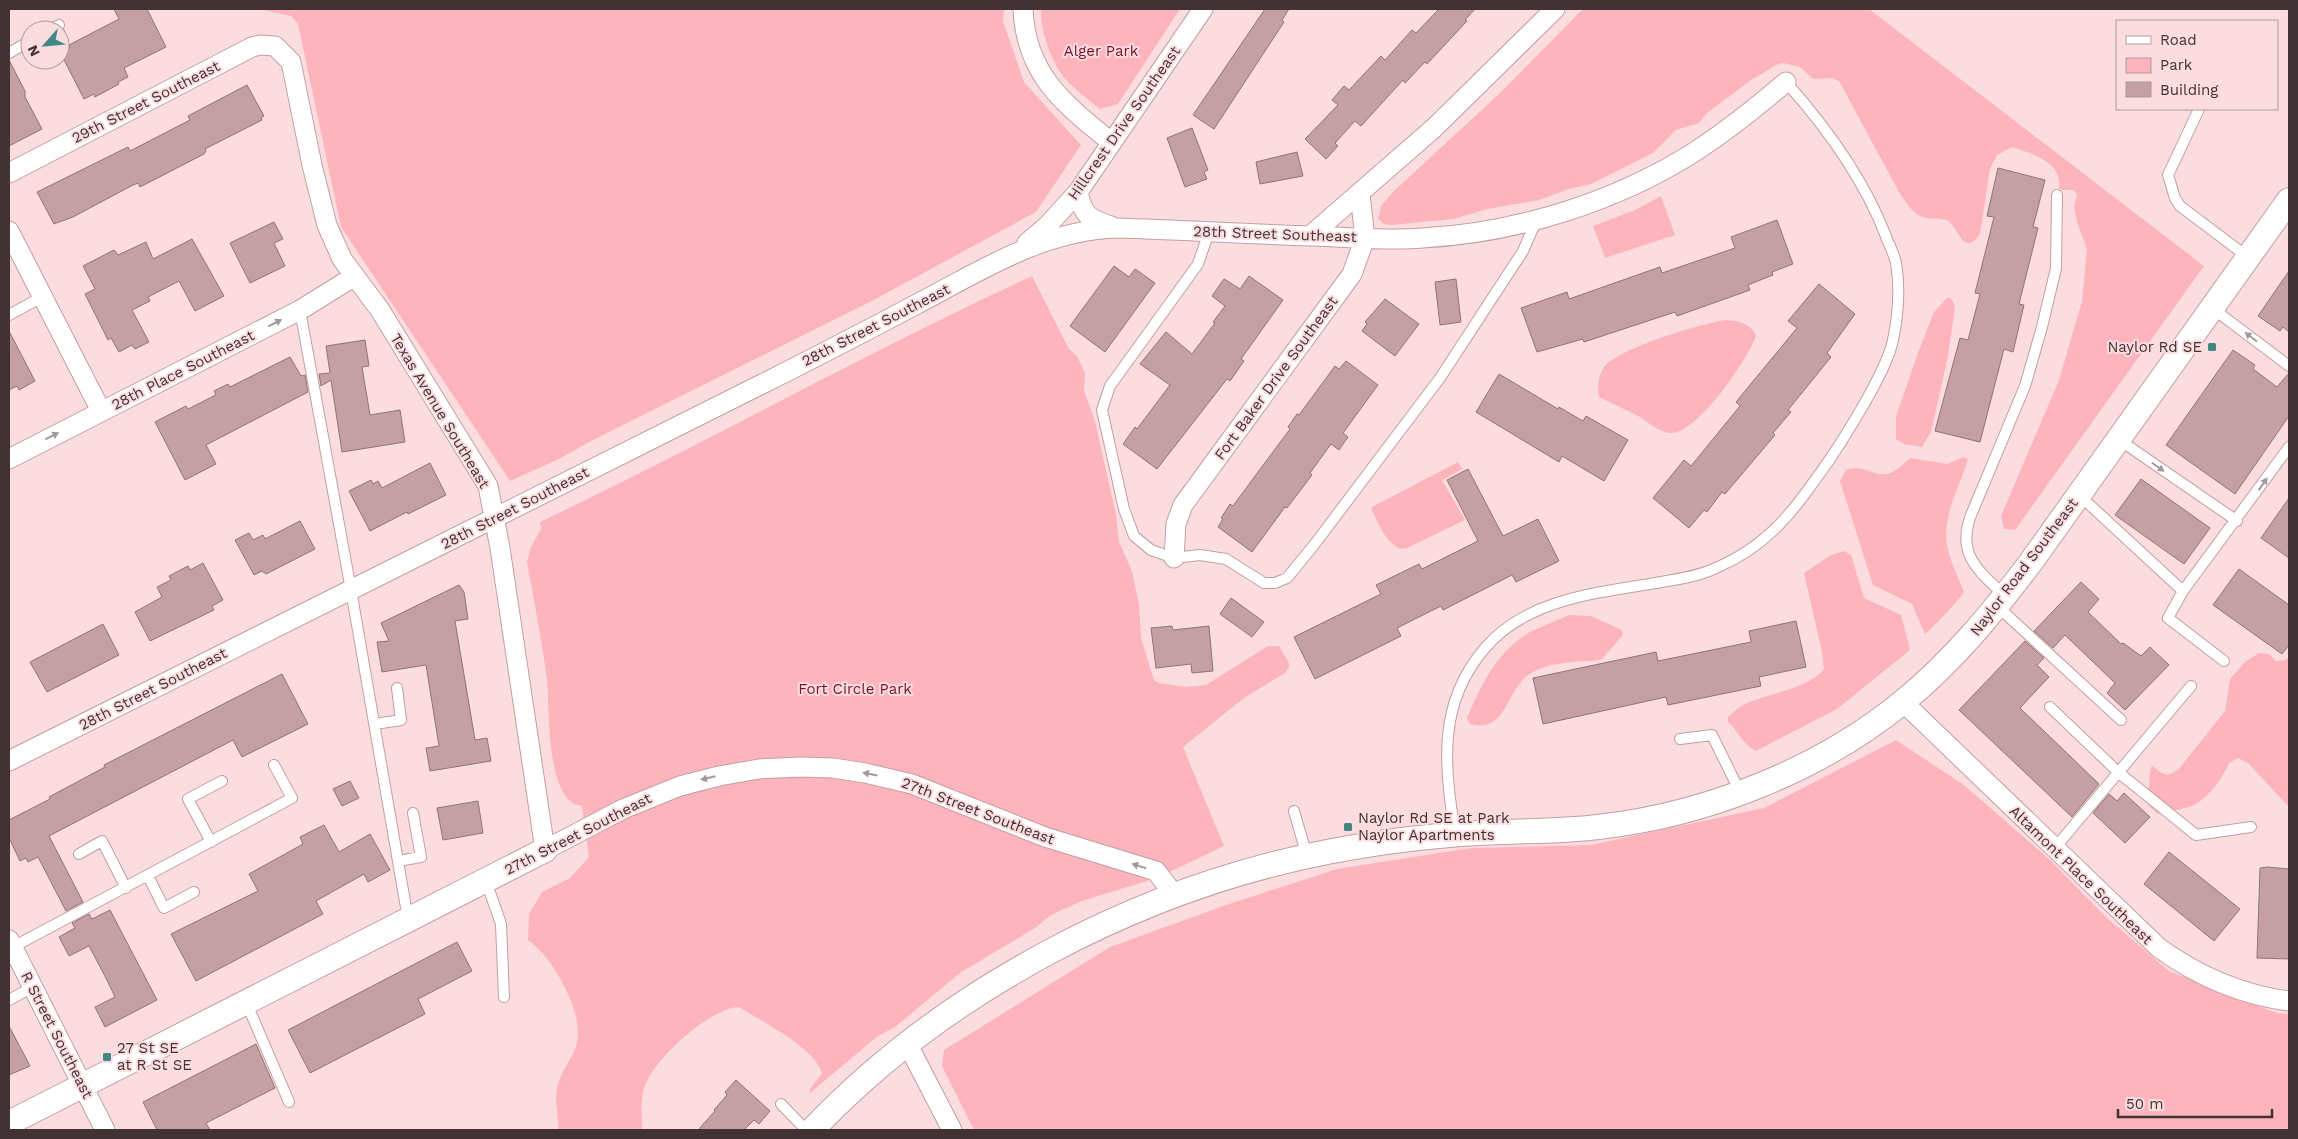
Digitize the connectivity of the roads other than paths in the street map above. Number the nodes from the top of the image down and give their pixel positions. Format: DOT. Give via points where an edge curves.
graph roads {
  1 [pos="1023,9"];
  2 [pos="1203,9"];
  3 [pos="1555,9"];
  4 [pos="284,53"];
  5 [pos="1786,82"];
  6 [pos="2199,110"];
  7 [pos="1111,142"];
  8 [pos="9,173"];
  9 [pos="1078,192"];
  10 [pos="1360,194"];
  11 [pos="2058,195"];
  12 [pos="2289,200"];
  13 [pos="1538,219"];
  14 [pos="1117,228"];
  15 [pos="9,231"];
  16 [pos="1209,232"];
  17 [pos="1310,236"];
  18 [pos="1365,238"];
  19 [pos="1016,252"];
  20 [pos="2249,258"];
  21 [pos="355,276"];
  22 [pos="42,297"];
  23 [pos="2212,308"];
  24 [pos="300,310"];
  25 [pos="9,314"];
  26 [pos="2289,366"];
  27 [pos="101,412"];
  28 [pos="2118,439"];
  29 [pos="2289,447"];
  30 [pos="9,458"];
  31 [pos="2079,495"];
  32 [pos="495,519"];
  33 [pos="2236,521"];
  34 [pos="1174,558"];
  35 [pos="352,590"];
  36 [pos="2184,591"];
  37 [pos="2001,601"];
  38 [pos="2224,661"];
  39 [pos="2191,686"];
  40 [pos="397,688"];
  41 [pos="1903,702"];
  42 [pos="2050,707"];
  43 [pos="2121,720"];
  44 [pos="375,724"];
  45 [pos="1680,739"];
  46 [pos="9,761"];
  47 [pos="274,765"];
  48 [pos="2118,772"];
  49 [pos="222,781"];
  50 [pos="1740,792"];
  51 [pos="1294,811"];
  52 [pos="413,813"];
  53 [pos="2251,827"];
  54 [pos="1455,835"];
  55 [pos="211,842"];
  56 [pos="2054,849"];
  57 [pos="545,850"];
  58 [pos="78,854"];
  59 [pos="1307,856"];
  60 [pos="398,861"];
  61 [pos="148,876"];
  62 [pos="486,881"];
  63 [pos="126,888"];
  64 [pos="194,892"];
  65 [pos="1174,896"];
  66 [pos="408,920"];
  67 [pos="10,943"];
  68 [pos="33,987"];
  69 [pos="504,997"];
  70 [pos="9,1000"];
  71 [pos="2289,1001"];
  72 [pos="246,1002"];
  73 [pos="908,1045"];
  74 [pos="83,1086"];
  75 [pos="289,1102"];
  76 [pos="781,1104"];
  77 [pos="9,1123"];
  78 [pos="106,1130"];
  79 [pos="806,1130"];
  80 [pos="812,1130"];
  81 [pos="952,1130"];
  1 -- 7 [label="street" via="1032,54 1050,87 1070,109"];
  2 -- 7 [label="street, Hillcrest Drive Southeast"];
  3 -- 10 [label="street" via="1446,116"];
  4 -- 8 [label="street, 29th Street Southeast" via="268,44 252,47"];
  4 -- 21 [label="street, Texas Avenue Southeast" via="294,70 327,225 342,259"];
  5 -- 13 [label="street, 28th Street Southeast" via="1728,129 1676,163 1602,197"];
  5 -- 54 [label="lane" via="1819,119 1854,172 1879,219 1896,262 1898,300 1893,342 1878,378 1835,450 1792,512 1768,537 1739,557 1690,577 1559,602 1511,625 1486,647 1464,678 1451,710 1446,747"];
  6 -- 20 [label="lane" via="2168,175 2175,198 2180,206"];
  7 -- 9 [label="street, Hillcrest Drive Southeast"];
  9 -- 14 [label="street" via="1082,209 1090,219"];
  9 -- 19 [label="street, Hillcrest Drive Southeast" via="1047,226"];
  10 -- 17 [label="street"];
  10 -- 18 [label="street, Fort Baker Drive Southeast"];
  11 -- 37 [label="lane" via="2056,268 2042,327 2025,386 1965,536 1976,568"];
  12 -- 20 [label="street, Naylor Road Southeast"];
  13 -- 18 [label="street, 28th Street Southeast" via="1463,234"];
  13 -- 34 [label="lane" via="1523,251 1440,378 1287,578 1264,583 1226,559 1200,555"];
  14 -- 16 [label="street, 28th Street Southeast"];
  14 -- 19 [label="street, 28th Street Southeast" via="1093,229 1057,237"];
  15 -- 22 [label="street"];
  16 -- 17 [label="street, 28th Street Southeast"];
  16 -- 34 [label="lane" via="1198,264 1110,386 1102,410 1124,509 1134,536 1151,550"];
  17 -- 18 [label="street, 28th Street Southeast"];
  18 -- 34 [label="street, Fort Baker Drive Southeast" via="1352,274 1183,506 1176,524"];
  19 -- 32 [label="street, 28th Street Southeast"];
  20 -- 23 [label="street, Naylor Road Southeast"];
  21 -- 24 [label="street, 28th Place Southeast"];
  21 -- 32 [label="street, Texas Avenue Southeast" via="380,310 488,486"];
  22 -- 25 [label="lane"];
  22 -- 27 [label="street"];
  26 -- 23 [label="lane, one-way"];
  23 -- 28 [label="street, Naylor Road Southeast"];
  27 -- 24 [label="street, 28th Place Southeast, one-way"];
  24 -- 35 [label="lane"];
  30 -- 27 [label="street, 28th Place Southeast, one-way"];
  28 -- 31 [label="street, Naylor Road Southeast"];
  28 -- 33 [label="lane, one-way"];
  33 -- 29 [label="lane, one-way"];
  31 -- 36 [label="lane"];
  31 -- 37 [label="street, Naylor Road Southeast"];
  32 -- 35 [label="street, 28th Street Southeast"];
  32 -- 57 [label="street, Texas Avenue Southeast"];
  33 -- 36 [label="lane"];
  35 -- 44 [label="lane"];
  35 -- 46 [label="street, 28th Street Southeast"];
  36 -- 38 [label="lane" via="2168,618"];
  37 -- 41 [label="street, Naylor Road Southeast" via="1963,645"];
  37 -- 43 [label="lane"];
  39 -- 48 [label="lane"];
  40 -- 44 [label="lane" via="401,720"];
  41 -- 50 [label="street, Naylor Road Southeast" via="1807,763"];
  41 -- 56 [label="street, Altamont Place Southeast"];
  42 -- 48 [label="lane"];
  44 -- 60 [label="lane"];
  45 -- 50 [label="lane" via="1712,736"];
  47 -- 55 [label="lane" via="292,798"];
  48 -- 53 [label="lane" via="2196,835"];
  48 -- 56 [label="lane"];
  49 -- 55 [label="lane" via="188,799"];
  50 -- 54 [label="street, Naylor Road Southeast" via="1688,810 1614,825"];
  51 -- 59 [label="lane"];
  52 -- 60 [label="lane" via="421,857"];
  54 -- 59 [label="street, Naylor Road Southeast" via="1404,839"];
  55 -- 61 [label="lane"];
  56 -- 71 [label="street, Altamont Place Southeast" via="2172,957 2234,988"];
  57 -- 62 [label="street, 27th Street Southeast"];
  65 -- 57 [label="street, 27th Street Southeast, one-way" via="1156,871 1038,835 912,784 833,768 759,769 686,784 629,806"];
  58 -- 63 [label="lane" via="102,841"];
  59 -- 65 [label="street, Naylor Road Southeast"];
  60 -- 66 [label="lane"];
  61 -- 63 [label="lane"];
  61 -- 64 [label="lane" via="164,908"];
  62 -- 66 [label="street, 27th Street Southeast"];
  62 -- 69 [label="lane" via="501,924"];
  63 -- 67 [label="lane"];
  65 -- 73 [label="street, Naylor Road Southeast" via="1109,923 1036,960 962,1005"];
  66 -- 72 [label="street, 27th Street Southeast"];
  67 -- 68 [label="street, R Street Southeast"];
  68 -- 70 [label="lane"];
  68 -- 74 [label="street, R Street Southeast"];
  72 -- 74 [label="street, 27th Street Southeast"];
  72 -- 75 [label="lane"];
  73 -- 80 [label="street, Naylor Road Southeast" via="859,1084"];
  73 -- 81 [label="street"];
  74 -- 77 [label="street, 27th Street Southeast"];
  74 -- 78 [label="street, R Street Southeast"];
  76 -- 79 [label="lane"];
}
